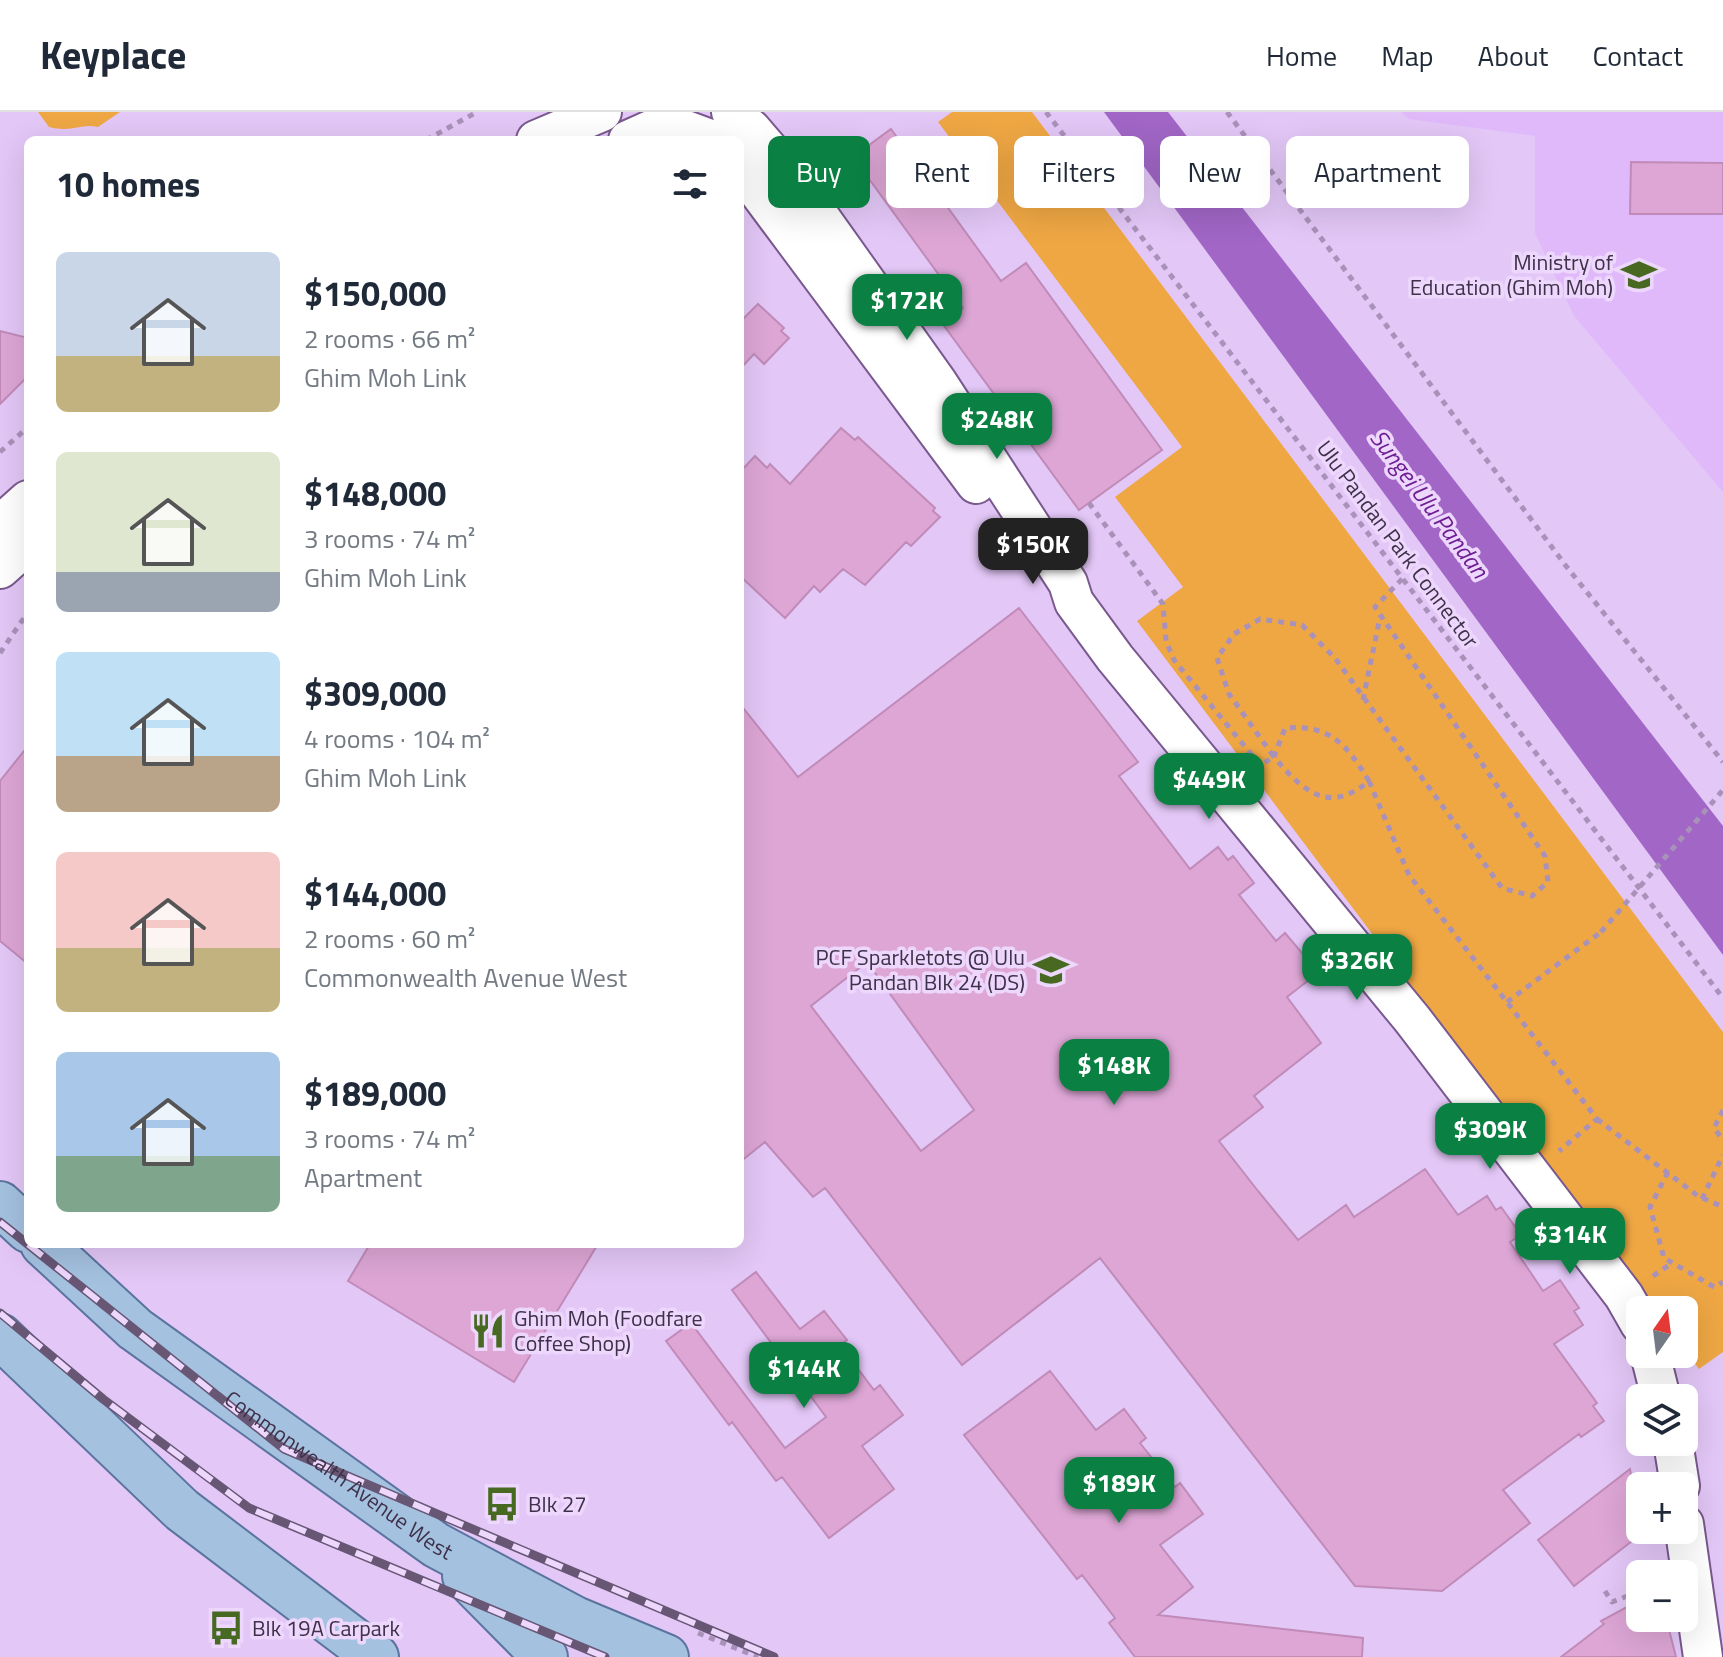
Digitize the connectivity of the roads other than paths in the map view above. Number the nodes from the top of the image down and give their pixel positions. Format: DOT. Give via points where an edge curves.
graph roads {
  1 [pos="602,112"];
  2 [pos="731,112"];
  3 [pos="545,136"];
  4 [pos="637,136"];
  5 [pos="702,136"];
  6 [pos="744,172"];
  7 [pos="865,312"];
  8 [pos="24,504"];
  9 [pos="0,525"];
  10 [pos="24,548"];
  11 [pos="0,569"];
  12 [pos="0,1204"];
  13 [pos="24,1226"];
  14 [pos="47,1248"];
  15 [pos="1626,1300"];
  16 [pos="0,1336"];
  17 [pos="1686,1544"];
  18 [pos="436,1545"];
  19 [pos="376,1657"];
  20 [pos="545,1657"];
  21 [pos="666,1657"];
  22 [pos="1703,1657"];
  1 -- 3 [label="street"];
  2 -- 7 [label="street" via="788,172"];
  4 -- 5 [label="street" via="657,127"];
  6 -- 7 [label="street"];
  7 -- 15 [label="street" via="1038,552 1058,594 1074,602 1412,1019"];
  8 -- 9 [label="street"];
  10 -- 11 [label="street"];
  12 -- 13 [label="main road"];
  14 -- 18 [label="main road, Commonwealth Avenue West" via="135,1329"];
  16 -- 19 [label="main road" via="182,1510"];
  17 -- 22 [label="street"];
  18 -- 20 [label="main road"];
  18 -- 21 [label="main road, Commonwealth Avenue West" via="575,1619"];
}
